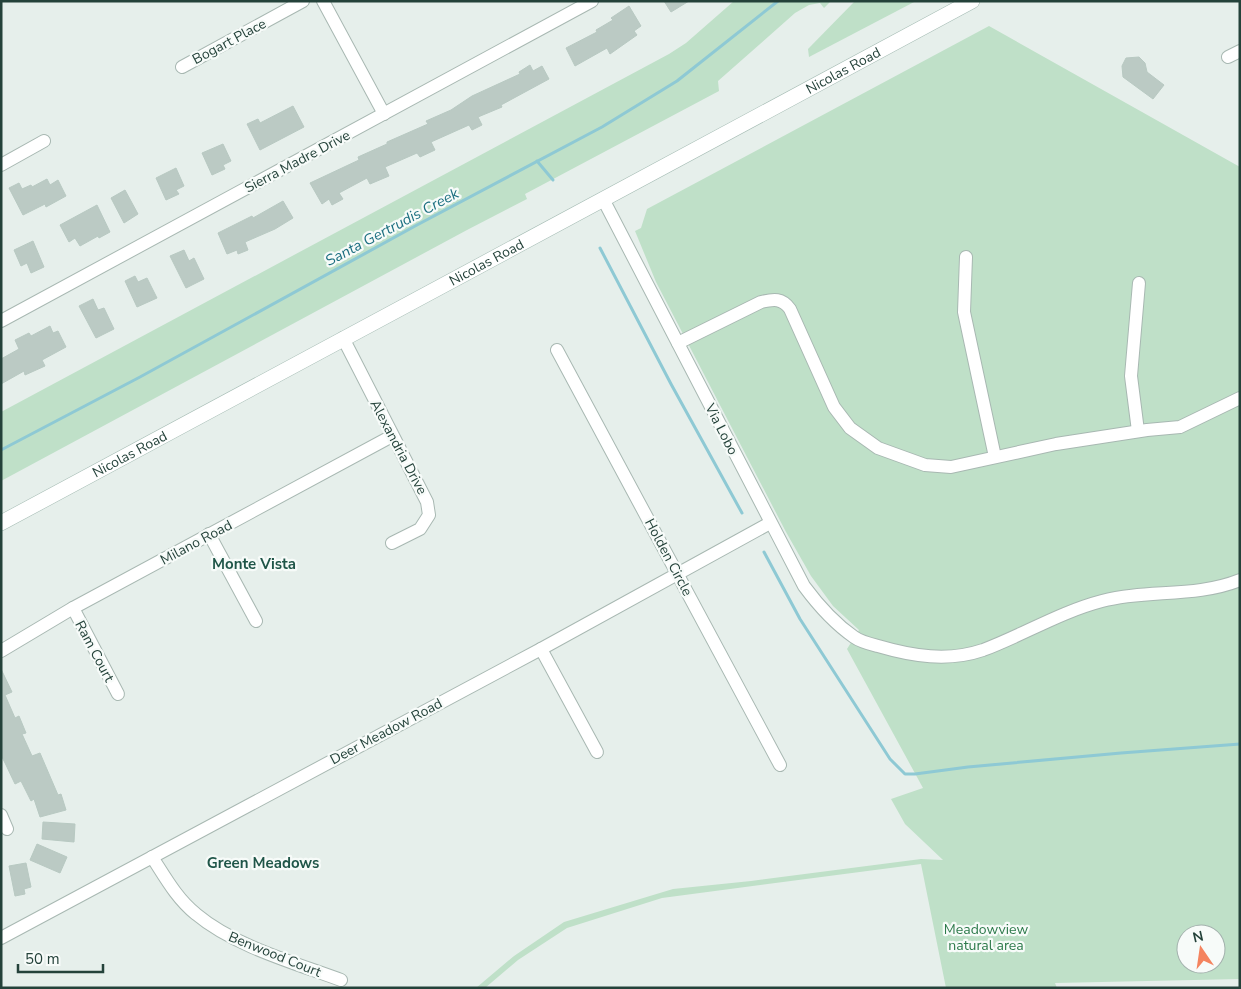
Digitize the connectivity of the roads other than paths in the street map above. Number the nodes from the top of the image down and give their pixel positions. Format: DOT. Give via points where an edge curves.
graph roads {
  1 [pos="303,1"];
  2 [pos="323,1"];
  3 [pos="592,1"];
  4 [pos="972,1"];
  5 [pos="182,67"];
  6 [pos="384,114"];
  7 [pos="44,142"];
  8 [pos="1,165"];
  9 [pos="603,199"];
  10 [pos="966,257"];
  11 [pos="1139,283"];
  12 [pos="1,321"];
  13 [pos="343,338"];
  14 [pos="678,343"];
  15 [pos="557,350"];
  16 [pos="1240,398"];
  17 [pos="1138,431"];
  18 [pos="392,436"];
  19 [pos="995,457"];
  20 [pos="1,522"];
  21 [pos="770,523"];
  22 [pos="209,534"];
  23 [pos="392,544"];
  24 [pos="678,574"];
  25 [pos="1240,580"];
  26 [pos="73,608"];
  27 [pos="256,621"];
  28 [pos="540,648"];
  29 [pos="1,651"];
  30 [pos="118,694"];
  31 [pos="597,752"];
  32 [pos="780,765"];
  33 [pos="1,815"];
  34 [pos="7,829"];
  35 [pos="152,857"];
  36 [pos="1,938"];
  37 [pos="341,980"];
  1 -- 5 [label="street, Bogart Place"];
  2 -- 6 [label="street"];
  3 -- 6 [label="street, Sierra Madre Drive"];
  4 -- 9 [label="main road, Nicolas Road"];
  6 -- 12 [label="street, Sierra Madre Drive"];
  7 -- 8 [label="street"];
  9 -- 13 [label="main road, Nicolas Road"];
  9 -- 14 [label="street, Via Lobo"];
  10 -- 19 [label="street" via="964,312"];
  11 -- 17 [label="street" via="1131,376"];
  13 -- 18 [label="street, Alexandria Drive"];
  13 -- 20 [label="main road, Nicolas Road"];
  14 -- 19 [label="street" via="761,302 774,299 785,302 834,406 850,428 878,448 926,465 951,467"];
  14 -- 21 [label="street, Via Lobo"];
  15 -- 24 [label="street, Holden Circle"];
  16 -- 17 [label="street" via="1180,427"];
  17 -- 19 [label="street"];
  18 -- 22 [label="street, Milano Road"];
  18 -- 23 [label="street, Alexandria Drive" via="427,502 429,515 420,529"];
  21 -- 24 [label="street, Deer Meadow Road"];
  21 -- 25 [label="street, Via Lobo" via="804,586 838,625 863,642 923,657 981,650 1103,601 1197,592"];
  22 -- 26 [label="street, Milano Road"];
  22 -- 27 [label="street"];
  24 -- 28 [label="street, Deer Meadow Road"];
  24 -- 32 [label="street, Holden Circle"];
  26 -- 29 [label="street, Milano Road"];
  26 -- 30 [label="street, Ram Court"];
  28 -- 31 [label="street"];
  28 -- 35 [label="street, Deer Meadow Road"];
  33 -- 34 [label="street"];
  35 -- 36 [label="street, Deer Meadow Road"];
  35 -- 37 [label="street, Benwood Court" via="175,892 195,914 225,934"];
}
